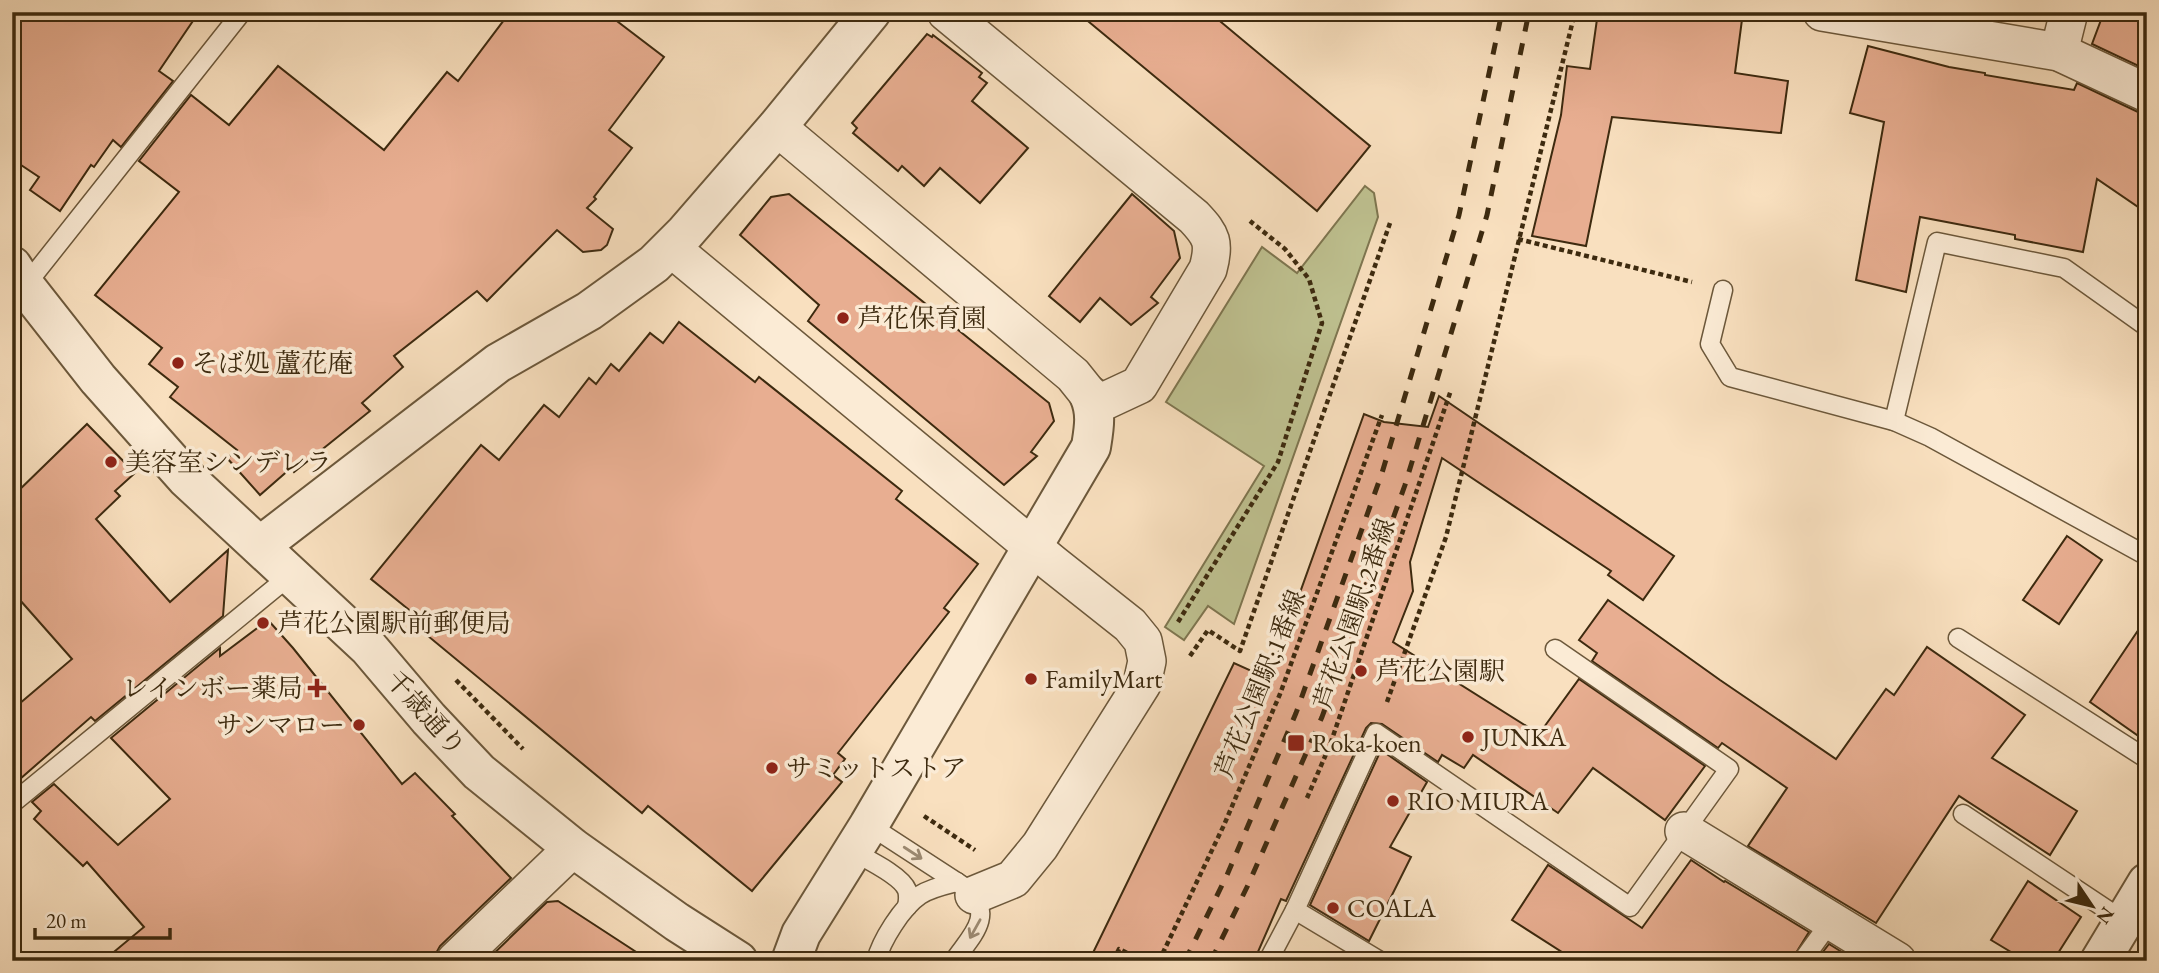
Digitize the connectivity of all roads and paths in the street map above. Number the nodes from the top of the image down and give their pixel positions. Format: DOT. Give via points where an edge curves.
graph roads {
  1 [pos="242,12"];
  2 [pos="872,12"];
  3 [pos="946,12"];
  4 [pos="1576,12"];
  5 [pos="1822,12"];
  6 [pos="2068,12"];
  7 [pos="2059,52"];
  8 [pos="2147,93"];
  9 [pos="777,127"];
  10 [pos="1390,223"];
  11 [pos="1518,239"];
  12 [pos="671,248"];
  13 [pos="19,276"];
  14 [pos="1723,290"];
  15 [pos="2147,327"];
  16 [pos="1451,390"];
  17 [pos="1091,401"];
  18 [pos="1382,415"];
  19 [pos="1894,421"];
  20 [pos="260,546"];
  21 [pos="1032,546"];
  22 [pos="2147,556"];
  23 [pos="292,574"];
  24 [pos="1958,638"];
  25 [pos="1555,649"];
  26 [pos="1181,653"];
  27 [pos="448,671"];
  28 [pos="1376,733"];
  29 [pos="525,751"];
  30 [pos="2147,759"];
  31 [pos="13,802"];
  32 [pos="1304,804"];
  33 [pos="1963,814"];
  34 [pos="1684,831"];
  35 [pos="861,838"];
  36 [pos="573,848"];
  37 [pos="2147,883"];
  38 [pos="965,888"];
  39 [pos="907,907"];
  40 [pos="1295,910"];
  41 [pos="1831,921"];
  42 [pos="2124,922"];
  43 [pos="455,961"];
  44 [pos="738,961"];
  45 [pos="791,961"];
  46 [pos="876,961"];
  47 [pos="954,961"];
  48 [pos="1113,961"];
  49 [pos="1144,961"];
  50 [pos="1158,961"];
  51 [pos="1268,961"];
  52 [pos="1380,961"];
  53 [pos="1802,961"];
  54 [pos="1896,961"];
  55 [pos="2100,961"];
  1 -- 13 [label="lane"];
  2 -- 9 [label="street"];
  3 -- 17 [label="street" via="1194,216 1209,234 1213,251 1208,269 1139,386"];
  4 -- 11 [label="path"];
  5 -- 7 [label="street"];
  6 -- 7 [label="street"];
  7 -- 8 [label="street"];
  9 -- 12 [label="street"];
  9 -- 17 [label="street" via="1073,375"];
  10 -- 26 [label="path" via="1240,651 1208,630 1186,662"];
  11 -- 14 [label="path"];
  11 -- 28 [label="path" via="1446,537"];
  12 -- 20 [label="street" via="589,311 468,384"];
  12 -- 21 [label="street"];
  13 -- 20 [label="street, 千歳通り" via="98,379 186,478"];
  14 -- 19 [label="lane" via="1710,344 1730,377"];
  15 -- 19 [label="lane" via="2064,268 1937,242"];
  16 -- 32 [label="path, 芦花公園駅;2番線" via="1330,745"];
  17 -- 21 [label="street" via="1095,421 1091,447"];
  18 -- 50 [label="path, 芦花公園駅;1番線" via="1280,694 1224,825"];
  19 -- 22 [label="lane"];
  20 -- 23 [label="street, 千歳通り"];
  21 -- 35 [label="street"];
  21 -- 38 [label="street" via="1130,625 1143,641 1147,661 1142,684 1040,846 1013,879"];
  23 -- 31 [label="lane"];
  23 -- 36 [label="street, 千歳通り" via="368,647 479,772"];
  24 -- 30 [label="lane"];
  25 -- 34 [label="lane" via="1728,769"];
  27 -- 29 [label="path"];
  28 -- 34 [label="lane" via="1630,907"];
  28 -- 40 [label="lane"];
  33 -- 42 [label="lane"];
  34 -- 41 [label="street"];
  35 -- 38 [label="lane, one-way"];
  35 -- 39 [label="lane" via="904,886"];
  35 -- 45 [label="street" via="801,934"];
  36 -- 43 [label="street"];
  36 -- 44 [label="street, 千歳通り"];
  37 -- 42 [label="street"];
  38 -- 39 [label="lane" via="919,896"];
  38 -- 47 [label="lane, one-way" via="980,903 982,912 979,925"];
  39 -- 46 [label="lane" via="880,946"];
  40 -- 51 [label="lane"];
  40 -- 52 [label="lane"];
  41 -- 53 [label="lane"];
  41 -- 54 [label="street"];
  42 -- 55 [label="street"];
  48 -- 49 [label="path" via="1119,949"];
}
